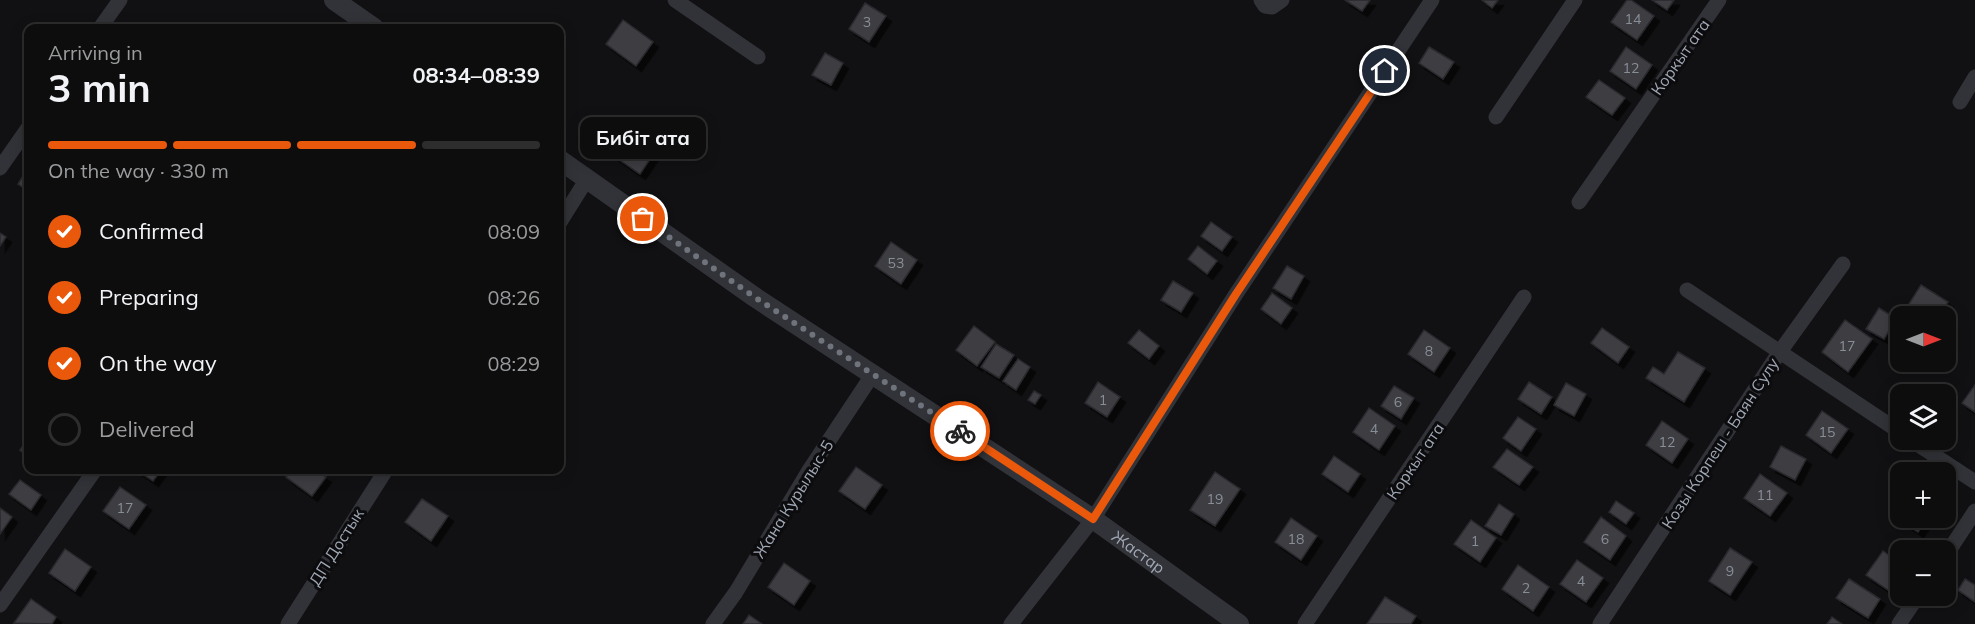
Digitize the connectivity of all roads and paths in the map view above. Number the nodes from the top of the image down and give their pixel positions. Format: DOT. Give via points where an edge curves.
graph roads {
  1 [pos="120,0"];
  2 [pos="334,0"];
  3 [pos="675,0"];
  4 [pos="1261,0"];
  5 [pos="1282,0"];
  6 [pos="1432,0"];
  7 [pos="1575,0"];
  8 [pos="1719,0"];
  9 [pos="103,24"];
  10 [pos="368,24"];
  11 [pos="758,57"];
  12 [pos="1975,76"];
  13 [pos="1960,102"];
  14 [pos="1496,117"];
  15 [pos="24,134"];
  16 [pos="564,163"];
  17 [pos="0,168"];
  18 [pos="587,179"];
  19 [pos="1579,202"];
  20 [pos="564,216"];
  21 [pos="1843,264"];
  22 [pos="1687,290"];
  23 [pos="1524,297"];
  24 [pos="1779,353"];
  25 [pos="873,374"];
  26 [pos="1890,425"];
  27 [pos="1926,450"];
  28 [pos="92,474"];
  29 [pos="383,474"];
  30 [pos="1975,482"];
  31 [pos="1975,511"];
  32 [pos="1093,519"];
  33 [pos="1956,540"];
  34 [pos="0,605"];
  35 [pos="1911,606"];
  36 [pos="288,624"];
  37 [pos="713,624"];
  38 [pos="1011,624"];
  39 [pos="1239,624"];
  40 [pos="1305,624"];
  41 [pos="1600,624"];
  42 [pos="1899,624"];
  1 -- 9 [label="street"];
  2 -- 10 [label="street"];
  3 -- 11 [label="street"];
  4 -- 5 [label="street" via="1272,7"];
  6 -- 32 [label="street" via="1236,294"];
  7 -- 14 [label="street"];
  8 -- 19 [label="street, Коркыт ата"];
  12 -- 13 [label="street"];
  15 -- 17 [label="street"];
  16 -- 18 [label="street, Жастар"];
  18 -- 20 [label="street"];
  18 -- 25 [label="street, Жастар" via="756,298"];
  21 -- 24 [label="street, Козы Корпеш - Баян Сулу"];
  22 -- 24 [label="street"];
  23 -- 40 [label="street, Коркыт ата"];
  24 -- 26 [label="street"];
  24 -- 41 [label="street, Козы Корпеш - Баян Сулу"];
  25 -- 32 [label="street, Жастар"];
  25 -- 37 [label="street, Жана Курылыс-5"];
  27 -- 30 [label="street"];
  28 -- 34 [label="street"];
  29 -- 36 [label="street, ДП Достык"];
  31 -- 33 [label="street"];
  32 -- 38 [label="street"];
  32 -- 39 [label="street, Жастар"];
  35 -- 42 [label="street"];
}
